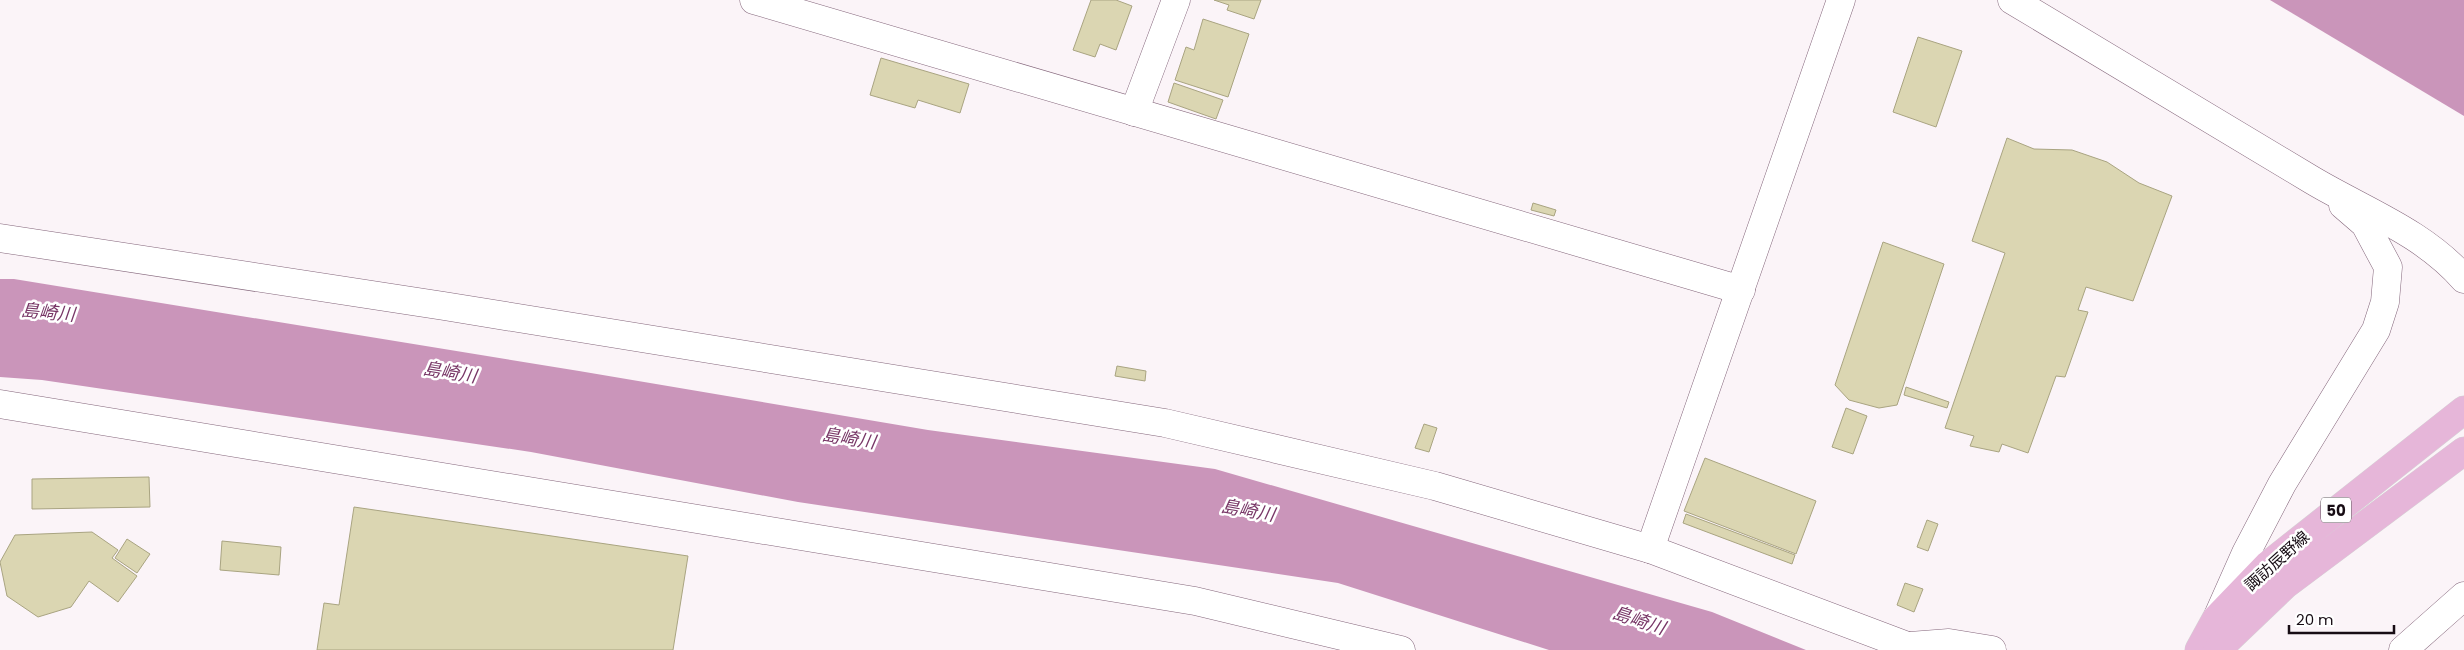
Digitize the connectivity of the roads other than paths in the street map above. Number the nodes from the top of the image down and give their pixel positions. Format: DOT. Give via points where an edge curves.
graph roads {
  1 [pos="754,0"];
  2 [pos="1176,0"];
  3 [pos="1841,0"];
  4 [pos="2012,0"];
  5 [pos="1134,112"];
  6 [pos="2315,181"];
  7 [pos="0,238"];
  8 [pos="2464,278"];
  9 [pos="1741,290"];
  10 [pos="0,404"];
  11 [pos="2464,410"];
  12 [pos="2464,451"];
  13 [pos="1650,549"];
  14 [pos="2464,596"];
  15 [pos="2216,619"];
  16 [pos="1914,648"];
  17 [pos="1401,650"];
  18 [pos="1992,650"];
  19 [pos="2199,650"];
  20 [pos="2217,650"];
  21 [pos="2403,650"];
  1 -- 5 [label="street"];
  2 -- 5 [label="street"];
  3 -- 9 [label="street"];
  4 -- 6 [label="street"];
  5 -- 9 [label="street"];
  6 -- 8 [label="street" via="2386,218 2451,263"];
  6 -- 15 [label="street" via="2365,224 2388,267 2385,302 2376,330 2282,484"];
  7 -- 13 [label="street" via="1165,423 1435,486"];
  9 -- 13 [label="street"];
  10 -- 17 [label="street" via="1195,601"];
  11 -- 15 [label="main road, 諏訪辰野線 / 50" via="2268,565"];
  12 -- 20 [label="main road, 諏訪辰野線 / 50" via="2284,585"];
  13 -- 16 [label="street"];
  14 -- 21 [label="street"];
  15 -- 19 [label="main road, 諏訪辰野線 / 50"];
  16 -- 18 [label="street" via="1949,643"];
}
